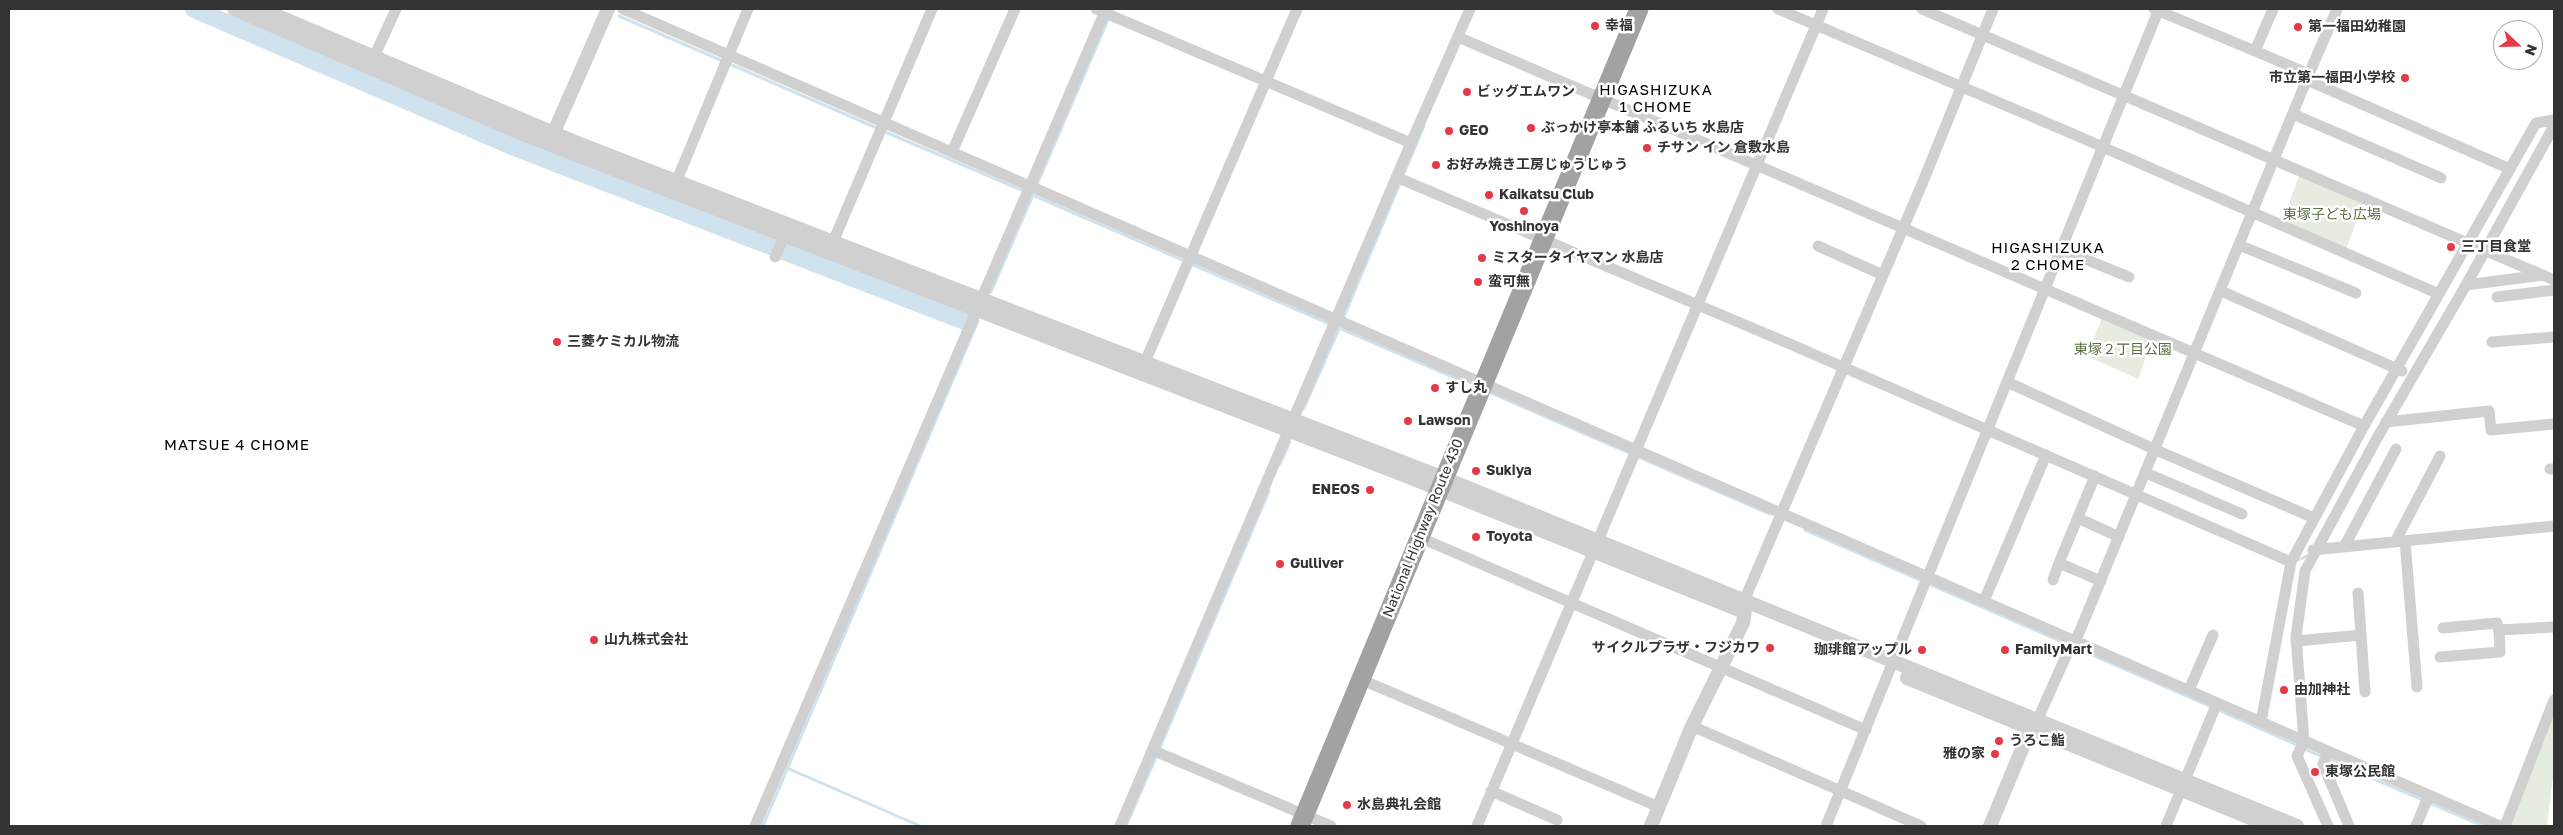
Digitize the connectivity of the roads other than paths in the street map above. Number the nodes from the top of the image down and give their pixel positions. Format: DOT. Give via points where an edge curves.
graph roads {
  1 [pos="234,9"];
  2 [pos="262,9"];
  3 [pos="396,9"];
  4 [pos="608,9"];
  5 [pos="623,9"];
  6 [pos="748,9"];
  7 [pos="932,9"];
  8 [pos="1015,9"];
  9 [pos="1298,9"];
  10 [pos="1470,9"];
  11 [pos="1628,9"];
  12 [pos="1639,9"];
  13 [pos="1778,9"];
  14 [pos="1823,9"];
  15 [pos="1922,9"];
  16 [pos="1993,9"];
  17 [pos="2157,9"];
  18 [pos="2272,9"];
  19 [pos="2337,9"];
  20 [pos="1102,10"];
  21 [pos="1816,24"];
  22 [pos="1983,35"];
  23 [pos="1461,38"];
  24 [pos="2255,51"];
  25 [pos="374,57"];
  26 [pos="729,59"];
  27 [pos="2308,77"];
  28 [pos="1266,80"];
  29 [pos="1962,87"];
  30 [pos="2123,95"];
  31 [pos="1597,96"];
  32 [pos="2293,114"];
  33 [pos="2554,120"];
  34 [pos="2554,126"];
  35 [pos="881,127"];
  36 [pos="551,139"];
  37 [pos="1411,143"];
  38 [pos="2101,147"];
  39 [pos="952,152"];
  40 [pos="2274,160"];
  41 [pos="1756,164"];
  42 [pos="2510,169"];
  43 [pos="1400,178"];
  44 [pos="2441,178"];
  45 [pos="674,187"];
  46 [pos="1031,189"];
  47 [pos="2253,213"];
  48 [pos="1902,228"];
  49 [pos="785,235"];
  50 [pos="1539,237"];
  51 [pos="2468,243"];
  52 [pos="2240,245"];
  53 [pos="1818,246"];
  54 [pos="831,247"];
  55 [pos="2060,249"];
  56 [pos="2484,250"];
  57 [pos="775,257"];
  58 [pos="1189,261"];
  59 [pos="1883,275"];
  60 [pos="2551,276"];
  61 [pos="2129,277"];
  62 [pos="2466,285"];
  63 [pos="2044,290"];
  64 [pos="2554,290"];
  65 [pos="2221,291"];
  66 [pos="2356,293"];
  67 [pos="2439,294"];
  68 [pos="2497,297"];
  69 [pos="978,304"];
  70 [pos="1697,305"];
  71 [pos="1338,323"];
  72 [pos="2554,337"];
  73 [pos="2492,342"];
  74 [pos="2196,353"];
  75 [pos="1142,368"];
  76 [pos="1843,368"];
  77 [pos="2397,368"];
  78 [pos="2413,376"];
  79 [pos="1478,380"];
  80 [pos="2007,382"];
  81 [pos="2382,394"];
  82 [pos="2397,402"];
  83 [pos="2386,422"];
  84 [pos="2554,424"];
  85 [pos="1291,426"];
  86 [pos="2364,426"];
  87 [pos="1988,430"];
  88 [pos="2156,450"];
  89 [pos="2396,450"];
  90 [pos="1634,453"];
  91 [pos="2046,455"];
  92 [pos="2440,456"];
  93 [pos="2146,473"];
  94 [pos="2095,476"];
  95 [pos="1437,482"];
  96 [pos="2137,494"];
  97 [pos="2242,514"];
  98 [pos="1780,516"];
  99 [pos="2078,518"];
  100 [pos="2314,518"];
  101 [pos="2554,526"];
  102 [pos="2119,537"];
  103 [pos="1421,538"];
  104 [pos="2400,541"];
  105 [pos="1595,547"];
  106 [pos="2344,547"];
  107 [pos="2317,549"];
  108 [pos="2294,558"];
  109 [pos="2059,563"];
  110 [pos="1926,580"];
  111 [pos="2053,580"];
  112 [pos="2100,581"];
  113 [pos="2358,593"];
  114 [pos="1984,601"];
  115 [pos="1571,603"];
  116 [pos="1745,607"];
  117 [pos="2554,627"];
  118 [pos="2443,628"];
  119 [pos="2499,632"];
  120 [pos="2213,634"];
  121 [pos="2362,635"];
  122 [pos="2296,641"];
  123 [pos="2072,644"];
  124 [pos="2440,657"];
  125 [pos="1892,667"];
  126 [pos="1721,668"];
  127 [pos="1360,679"];
  128 [pos="2417,687"];
  129 [pos="2189,690"];
  130 [pos="2365,692"];
  131 [pos="2554,700"];
  132 [pos="2215,707"];
  133 [pos="2261,722"];
  134 [pos="2035,725"];
  135 [pos="1692,726"];
  136 [pos="1866,730"];
  137 [pos="1511,744"];
  138 [pos="2302,745"];
  139 [pos="1156,752"];
  140 [pos="2326,756"];
  141 [pos="2183,785"];
  142 [pos="1491,791"];
  143 [pos="1840,791"];
  144 [pos="2427,799"];
  145 [pos="1659,807"];
  146 [pos="1297,820"];
  147 [pos="1557,820"];
  148 [pos="754,826"];
  149 [pos="1120,826"];
  150 [pos="1331,826"];
  151 [pos="1477,826"];
  152 [pos="1650,826"];
  153 [pos="1826,826"];
  154 [pos="1921,826"];
  155 [pos="1990,826"];
  156 [pos="2166,826"];
  157 [pos="2270,826"];
  158 [pos="2297,826"];
  159 [pos="2328,826"];
  160 [pos="2349,826"];
  161 [pos="2416,826"];
  162 [pos="2500,826"];
  163 [pos="2505,826"];
  1 -- 36 [label="street"];
  2 -- 25 [label="street"];
  3 -- 25 [label="street"];
  4 -- 36 [label="street"];
  5 -- 26 [label="street"];
  6 -- 26 [label="street"];
  7 -- 35 [label="street"];
  8 -- 39 [label="street"];
  9 -- 28 [label="street"];
  10 -- 23 [label="street"];
  11 -- 31 [label="highway, National Highway Route 430"];
  12 -- 31 [label="highway, National Highway Route 430"];
  13 -- 21 [label="street"];
  14 -- 21 [label="street"];
  15 -- 22 [label="street"];
  16 -- 22 [label="street"];
  17 -- 24 [label="street"];
  17 -- 30 [label="street"];
  18 -- 24 [label="street"];
  19 -- 27 [label="street"];
  20 -- 28 [label="street"];
  20 -- 46 [label="street"];
  21 -- 29 [label="street"];
  21 -- 41 [label="street"];
  22 -- 29 [label="street"];
  22 -- 30 [label="street"];
  23 -- 31 [label="street"];
  23 -- 37 [label="street"];
  24 -- 27 [label="street"];
  25 -- 36 [label="street"];
  26 -- 35 [label="street"];
  26 -- 45 [label="street"];
  27 -- 32 [label="street"];
  27 -- 42 [label="street"];
  28 -- 37 [label="street"];
  28 -- 58 [label="street"];
  29 -- 38 [label="street"];
  29 -- 48 [label="street"];
  30 -- 38 [label="street"];
  30 -- 40 [label="street"];
  31 -- 41 [label="street"];
  31 -- 50 [label="highway, National Highway Route 430"];
  32 -- 40 [label="street"];
  32 -- 44 [label="street"];
  33 -- 42 [label="street" via="2536,123"];
  34 -- 56 [label="street"];
  35 -- 39 [label="street"];
  35 -- 54 [label="street"];
  36 -- 45 [label="street"];
  37 -- 43 [label="street"];
  38 -- 47 [label="street"];
  38 -- 55 [label="street"];
  39 -- 46 [label="street"];
  40 -- 47 [label="street"];
  40 -- 51 [label="street"];
  41 -- 48 [label="street"];
  41 -- 70 [label="street"];
  42 -- 51 [label="street"];
  43 -- 50 [label="street"];
  43 -- 71 [label="street"];
  45 -- 49 [label="street"];
  46 -- 58 [label="street"];
  46 -- 69 [label="street"];
  47 -- 52 [label="street"];
  47 -- 67 [label="street"];
  48 -- 59 [label="street"];
  48 -- 63 [label="street"];
  49 -- 54 [label="street"];
  49 -- 57 [label="street"];
  50 -- 70 [label="street"];
  50 -- 79 [label="highway, National Highway Route 430"];
  51 -- 56 [label="street"];
  51 -- 67 [label="street"];
  52 -- 65 [label="street"];
  52 -- 66 [label="street"];
  53 -- 59 [label="street"];
  54 -- 69 [label="street"];
  55 -- 61 [label="street"];
  55 -- 63 [label="street"];
  56 -- 60 [label="street"];
  56 -- 62 [label="street"];
  58 -- 71 [label="street"];
  58 -- 75 [label="street"];
  59 -- 76 [label="street"];
  60 -- 62 [label="street"];
  62 -- 78 [label="street"];
  63 -- 74 [label="street"];
  63 -- 80 [label="street"];
  64 -- 68 [label="street"];
  65 -- 74 [label="street"];
  65 -- 77 [label="street"];
  67 -- 77 [label="street"];
  69 -- 75 [label="street"];
  69 -- 148 [label="street"];
  70 -- 76 [label="street"];
  70 -- 90 [label="street"];
  71 -- 79 [label="street"];
  71 -- 85 [label="street"];
  72 -- 73 [label="street"];
  74 -- 86 [label="street"];
  74 -- 88 [label="street"];
  75 -- 85 [label="street"];
  76 -- 87 [label="street"];
  76 -- 98 [label="street"];
  77 -- 78 [label="street"];
  77 -- 81 [label="street"];
  78 -- 82 [label="street"];
  79 -- 90 [label="street"];
  79 -- 95 [label="highway, National Highway Route 430"];
  80 -- 87 [label="street"];
  80 -- 88 [label="street"];
  81 -- 82 [label="street"];
  81 -- 86 [label="street"];
  82 -- 83 [label="street"];
  83 -- 84 [label="street" via="2488,411 2491,430"];
  83 -- 107 [label="street"];
  85 -- 95 [label="street"];
  85 -- 139 [label="street"];
  86 -- 100 [label="street"];
  87 -- 91 [label="street"];
  87 -- 110 [label="street"];
  88 -- 93 [label="street"];
  88 -- 100 [label="street"];
  89 -- 106 [label="street"];
  90 -- 98 [label="street"];
  90 -- 105 [label="street"];
  91 -- 94 [label="street"];
  91 -- 114 [label="street"];
  92 -- 104 [label="street"];
  93 -- 96 [label="street"];
  93 -- 97 [label="street"];
  94 -- 96 [label="street"];
  94 -- 99 [label="street"];
  95 -- 103 [label="highway, National Highway Route 430"];
  95 -- 105 [label="street"];
  95 -- 146 [label="highway, National Highway Route 430"];
  96 -- 102 [label="street"];
  96 -- 108 [label="street"];
  98 -- 110 [label="street"];
  98 -- 116 [label="street" via="1747,594"];
  99 -- 102 [label="street"];
  99 -- 109 [label="street"];
  100 -- 108 [label="street"];
  101 -- 104 [label="street"];
  102 -- 112 [label="street"];
  103 -- 115 [label="street"];
  103 -- 127 [label="highway, National Highway Route 430"];
  104 -- 106 [label="street"];
  104 -- 128 [label="street"];
  105 -- 115 [label="street"];
  105 -- 116 [label="street"];
  106 -- 107 [label="street"];
  107 -- 108 [label="street"];
  107 -- 122 [label="street" via="2305,572"];
  108 -- 133 [label="street"];
  109 -- 111 [label="street"];
  109 -- 112 [label="street"];
  110 -- 114 [label="street"];
  110 -- 125 [label="street"];
  112 -- 123 [label="street"];
  113 -- 121 [label="street"];
  114 -- 123 [label="street"];
  115 -- 126 [label="street"];
  115 -- 137 [label="street"];
  116 -- 125 [label="street"];
  116 -- 126 [label="street" via="1743,623"];
  117 -- 119 [label="street"];
  118 -- 119 [label="street" via="2497,623"];
  119 -- 124 [label="street" via="2500,652"];
  120 -- 129 [label="street"];
  121 -- 122 [label="street"];
  121 -- 130 [label="street"];
  122 -- 138 [label="street"];
  123 -- 129 [label="street"];
  123 -- 134 [label="street"];
  125 -- 134 [label="street"];
  125 -- 136 [label="street"];
  126 -- 135 [label="street"];
  126 -- 136 [label="street"];
  127 -- 137 [label="street"];
  127 -- 146 [label="highway, National Highway Route 430"];
  129 -- 132 [label="street"];
  131 -- 163 [label="street"];
  132 -- 133 [label="street"];
  132 -- 141 [label="street"];
  133 -- 138 [label="street"];
  134 -- 141 [label="street"];
  134 -- 155 [label="street"];
  135 -- 143 [label="street"];
  135 -- 145 [label="street"];
  136 -- 143 [label="street"];
  137 -- 142 [label="street"];
  137 -- 145 [label="street"];
  138 -- 140 [label="street"];
  138 -- 159 [label="street" via="2297,756"];
  139 -- 146 [label="street"];
  139 -- 149 [label="street"];
  140 -- 144 [label="street"];
  140 -- 160 [label="street" via="2323,764"];
  141 -- 156 [label="street"];
  141 -- 157 [label="street"];
  141 -- 158 [label="street"];
  142 -- 147 [label="street"];
  142 -- 151 [label="street"];
  143 -- 153 [label="street"];
  143 -- 154 [label="street"];
  144 -- 161 [label="street"];
  144 -- 162 [label="street"];
  145 -- 152 [label="street"];
  146 -- 150 [label="street"];
}
